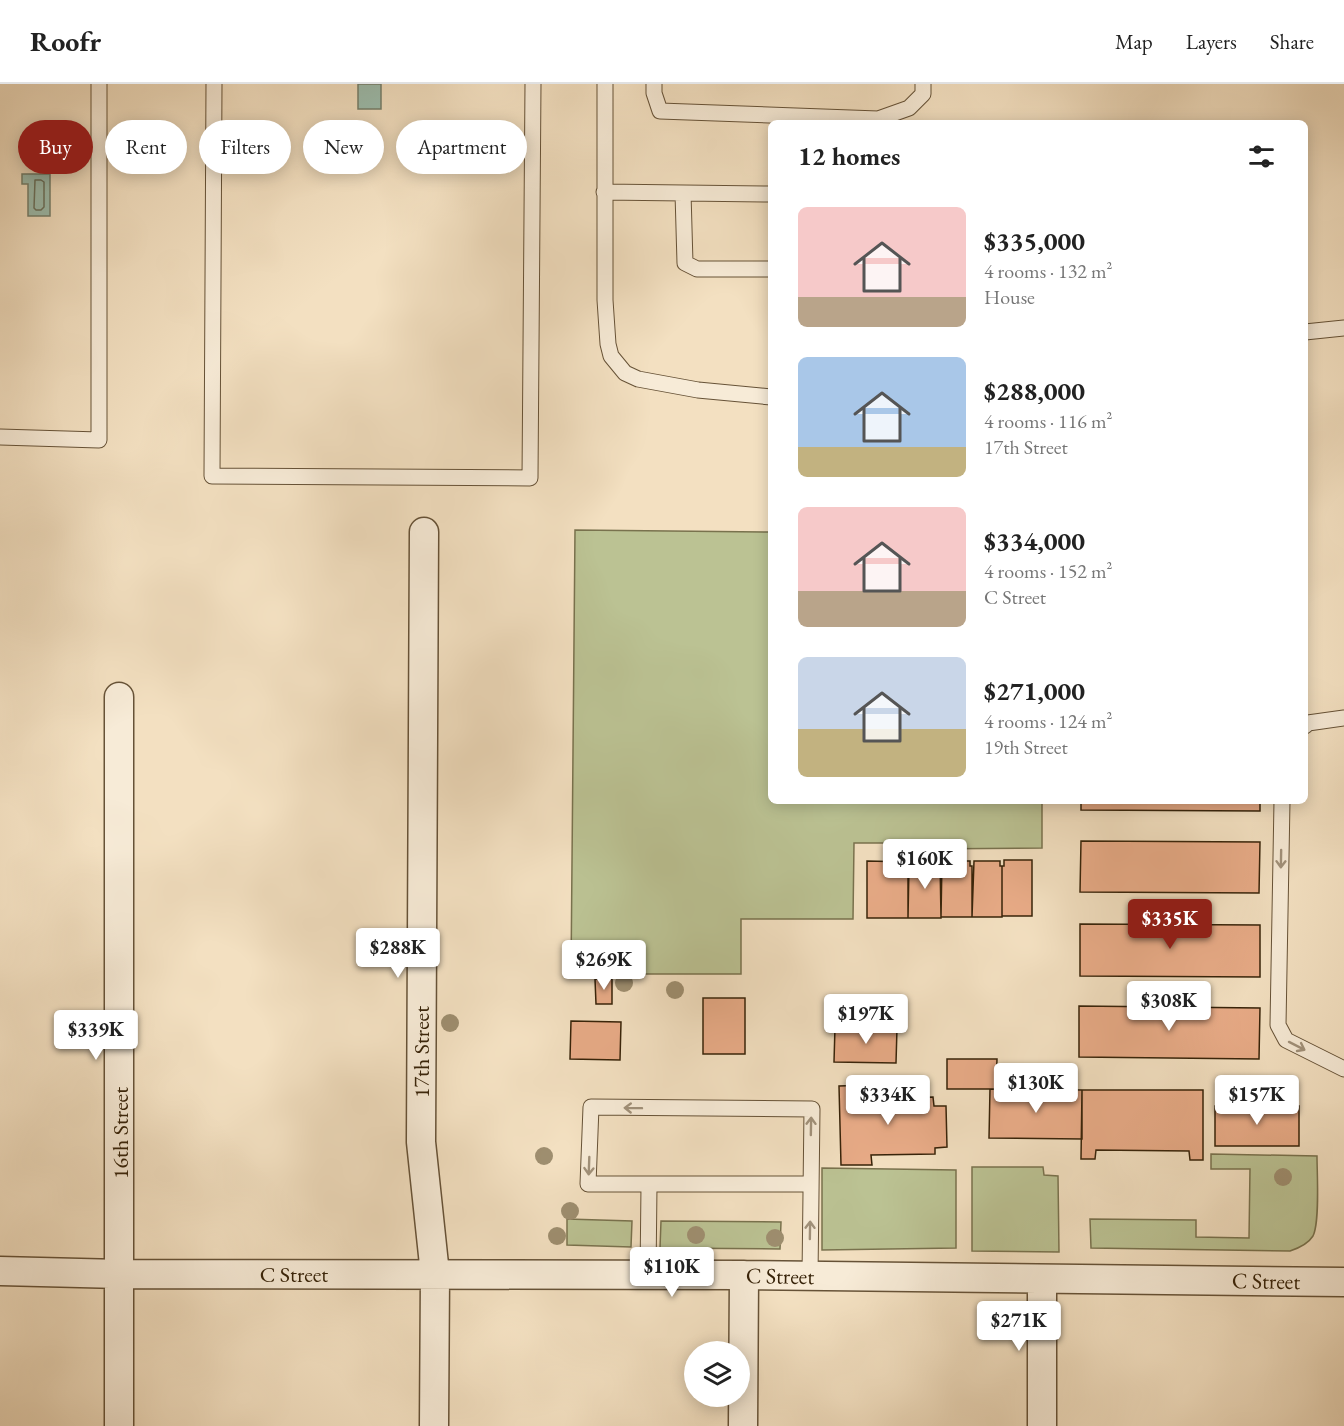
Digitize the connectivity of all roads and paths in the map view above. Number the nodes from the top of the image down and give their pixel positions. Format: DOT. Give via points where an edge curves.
graph roads {
  1 [pos="99,84"];
  2 [pos="214,84"];
  3 [pos="533,84"];
  4 [pos="604,84"];
  5 [pos="654,84"];
  6 [pos="923,84"];
  7 [pos="604,192"];
  8 [pos="683,193"];
  9 [pos="768,194"];
  10 [pos="768,268"];
  11 [pos="1344,328"];
  12 [pos="1308,332"];
  13 [pos="768,397"];
  14 [pos="0,437"];
  15 [pos="424,532"];
  16 [pos="119,696"];
  17 [pos="1344,718"];
  18 [pos="1308,723"];
  19 [pos="1282,804"];
  20 [pos="1344,1069"];
  21 [pos="811,1184"];
  22 [pos="649,1186"];
  23 [pos="0,1271"];
  24 [pos="120,1274"];
  25 [pos="435,1274"];
  26 [pos="648,1275"];
  27 [pos="744,1275"];
  28 [pos="810,1276"];
  29 [pos="1042,1278"];
  30 [pos="1344,1282"];
  31 [pos="119,1426"];
  32 [pos="434,1426"];
  33 [pos="743,1426"];
  34 [pos="1042,1426"];
  1 -- 14 [label="lane" via="99,440"];
  2 -- 3 [label="lane" via="212,476 530,478"];
  4 -- 7 [label="lane"];
  5 -- 6 [label="lane" via="660,111 878,119 909,108 923,94"];
  7 -- 8 [label="lane"];
  7 -- 13 [label="lane" via="608,344 618,366 638,379"];
  8 -- 9 [label="lane"];
  8 -- 10 [label="lane" via="685,263 697,269"];
  11 -- 12 [label="lane"];
  15 -- 25 [label="street, 17th Street" via="421,1142"];
  16 -- 24 [label="street, 16th Street"];
  17 -- 18 [label="lane"];
  19 -- 20 [label="lane, one-way" via="1278,1025 1286,1040"];
  21 -- 22 [label="lane"];
  21 -- 22 [label="lane, one-way" via="812,1109 591,1107 588,1184"];
  28 -- 21 [label="lane, one-way"];
  22 -- 26 [label="lane"];
  23 -- 24 [label="street, C Street"];
  24 -- 25 [label="street, C Street"];
  24 -- 31 [label="street, 16th Street"];
  25 -- 26 [label="street, C Street"];
  25 -- 32 [label="street, 17th Street"];
  26 -- 27 [label="street, C Street"];
  27 -- 28 [label="street, C Street"];
  27 -- 33 [label="street"];
  28 -- 29 [label="street, C Street"];
  29 -- 30 [label="street, C Street"];
  29 -- 34 [label="street"];
}
